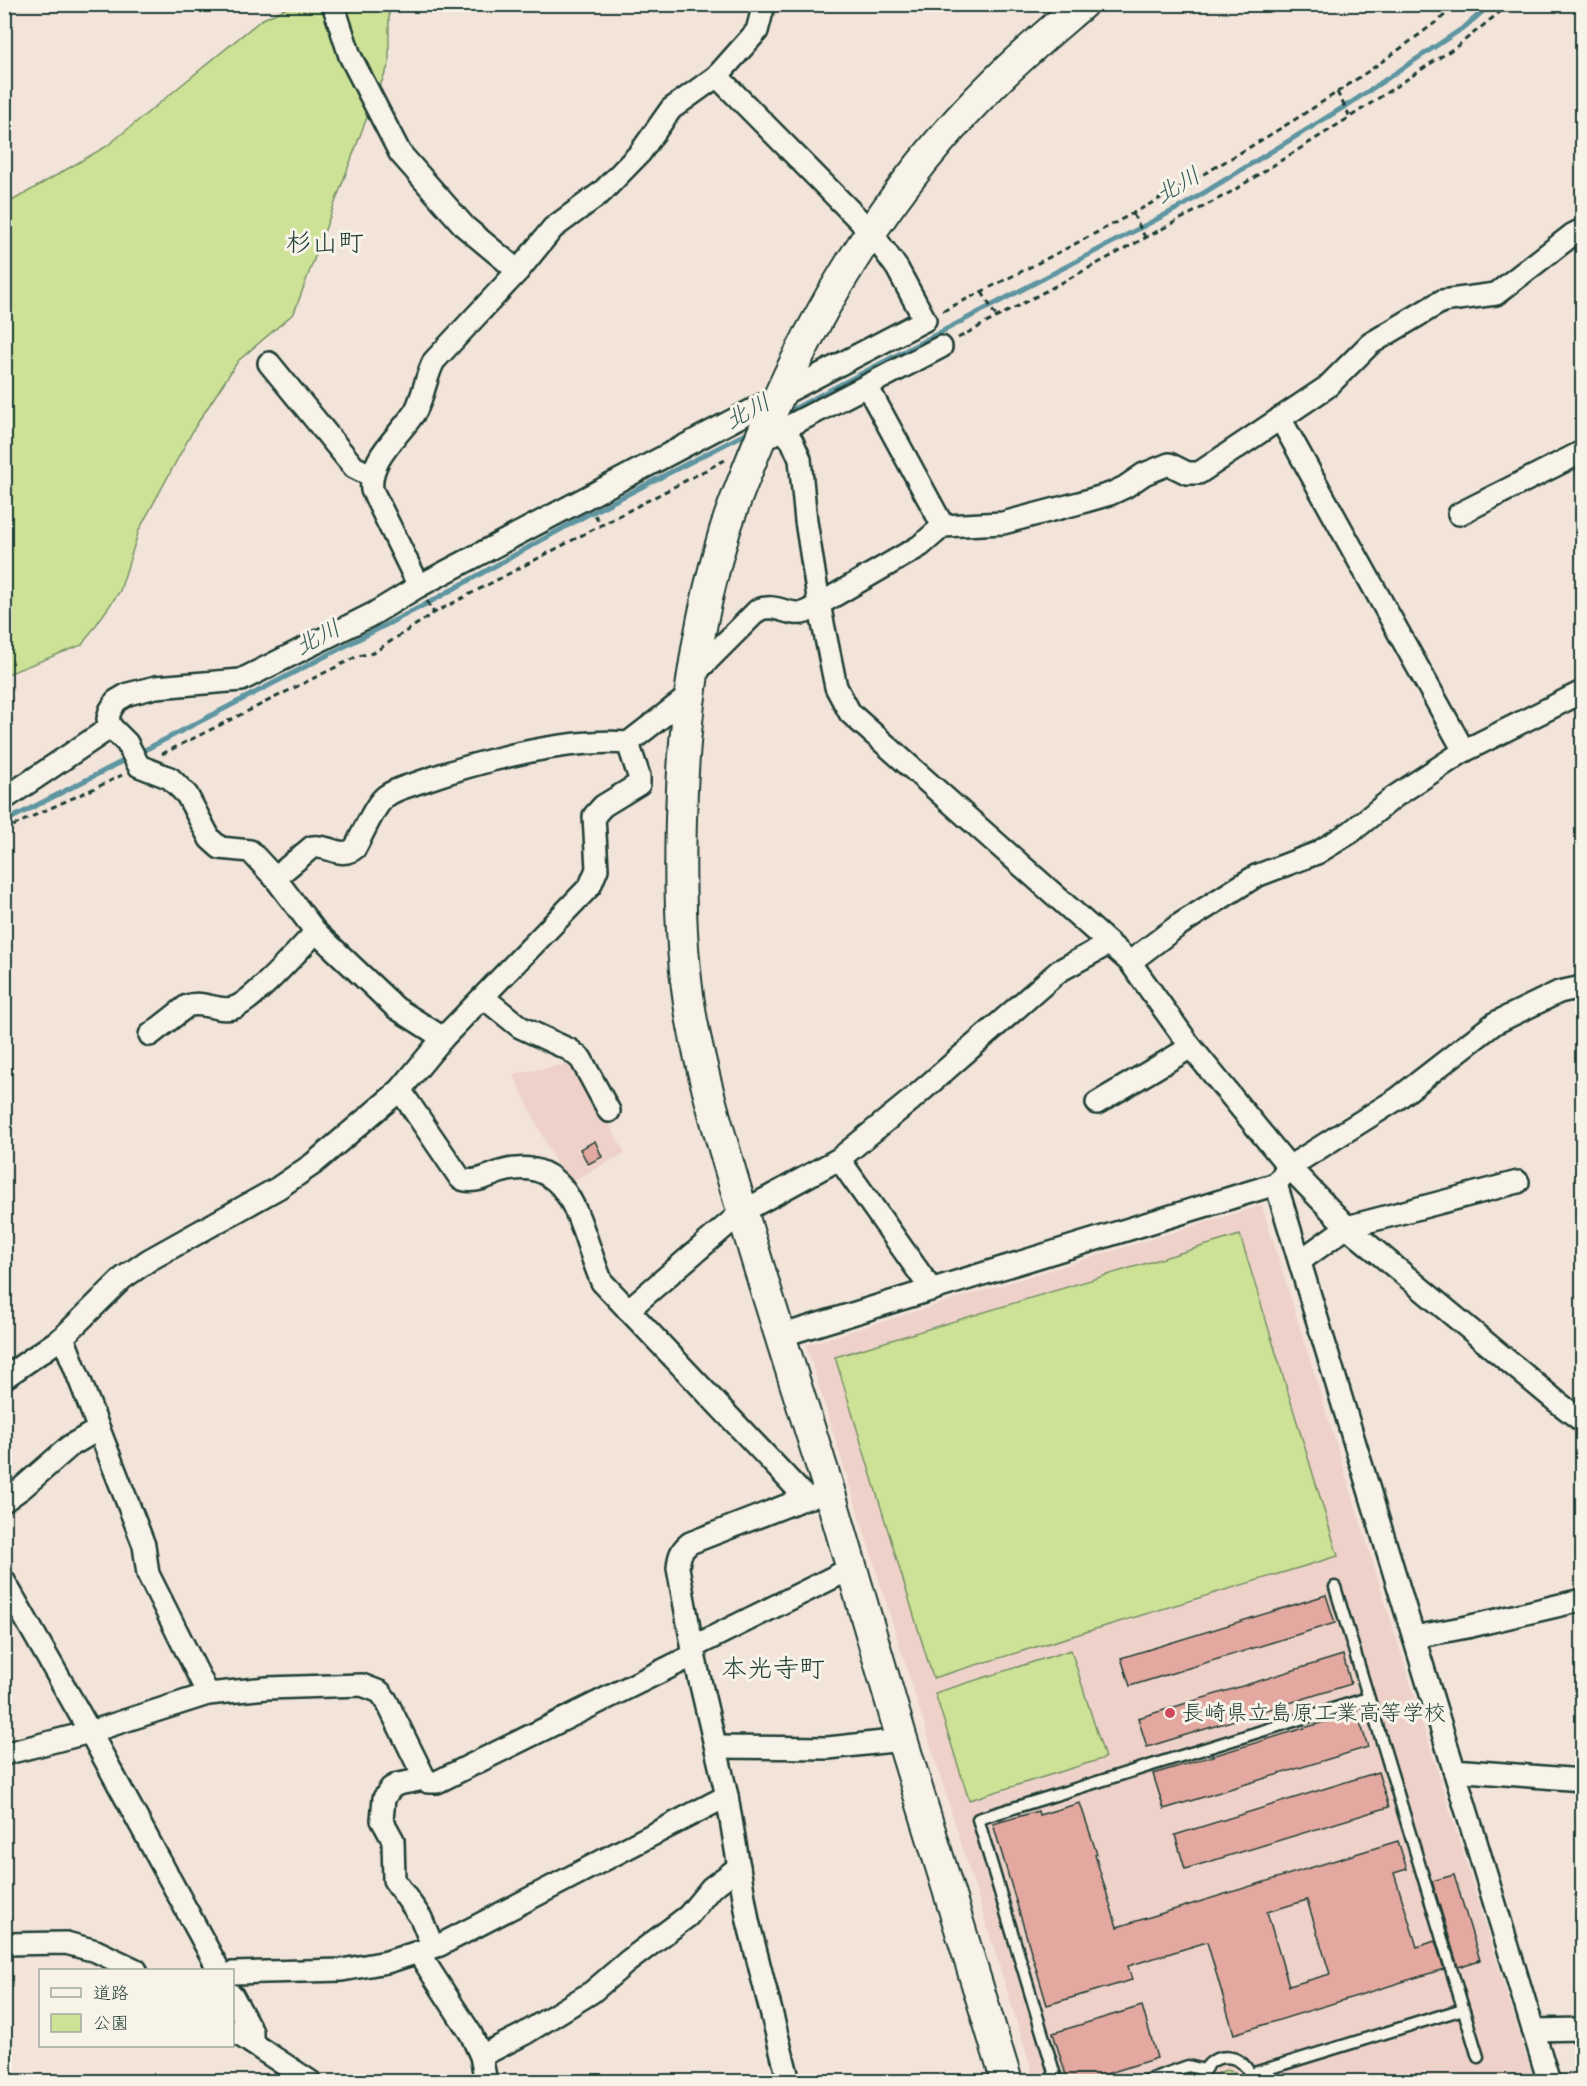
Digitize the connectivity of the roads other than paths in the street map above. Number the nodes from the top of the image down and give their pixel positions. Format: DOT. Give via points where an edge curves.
graph roads {
  1 [pos="333,4"];
  2 [pos="764,4"];
  3 [pos="1082,4"];
  4 [pos="717,76"];
  5 [pos="1582,230"];
  6 [pos="871,232"];
  7 [pos="518,271"];
  8 [pos="941,347"];
  9 [pos="269,363"];
  10 [pos="867,386"];
  11 [pos="1280,418"];
  12 [pos="772,420"];
  13 [pos="1582,452"];
  14 [pos="372,476"];
  15 [pos="1460,514"];
  16 [pos="943,526"];
  17 [pos="419,586"];
  18 [pos="819,604"];
  19 [pos="692,685"];
  20 [pos="1582,692"];
  21 [pos="111,727"];
  22 [pos="628,743"];
  23 [pos="1464,751"];
  24 [pos="4,799"];
  25 [pos="275,878"];
  26 [pos="316,932"];
  27 [pos="1108,944"];
  28 [pos="1130,962"];
  29 [pos="1582,987"];
  30 [pos="484,998"];
  31 [pos="150,1035"];
  32 [pos="443,1038"];
  33 [pos="1191,1047"];
  34 [pos="400,1090"];
  35 [pos="1097,1103"];
  36 [pos="609,1111"];
  37 [pos="839,1159"];
  38 [pos="1283,1176"];
  39 [pos="1518,1182"];
  40 [pos="742,1212"];
  41 [pos="1347,1227"];
  42 [pos="1300,1261"];
  43 [pos="931,1289"];
  44 [pos="628,1310"];
  45 [pos="780,1336"];
  46 [pos="63,1337"];
  47 [pos="4,1378"];
  48 [pos="1582,1421"];
  49 [pos="99,1430"];
  50 [pos="818,1496"];
  51 [pos="4,1501"];
  52 [pos="852,1568"];
  53 [pos="4,1581"];
  54 [pos="1335,1587"];
  55 [pos="1582,1600"];
  56 [pos="1414,1637"];
  57 [pos="694,1651"];
  58 [pos="208,1694"];
  59 [pos="1368,1698"];
  60 [pos="90,1732"];
  61 [pos="902,1740"];
  62 [pos="716,1747"];
  63 [pos="4,1755"];
  64 [pos="1454,1770"];
  65 [pos="425,1779"];
  66 [pos="1582,1780"];
  67 [pos="727,1796"];
  68 [pos="739,1867"];
  69 [pos="4,1944"];
  70 [pos="425,1950"];
  71 [pos="132,1969"];
  72 [pos="218,1969"];
  73 [pos="234,1973"];
  74 [pos="234,1999"];
  75 [pos="1463,2009"];
  76 [pos="1582,2029"];
  77 [pos="1533,2030"];
  78 [pos="234,2031"];
  79 [pos="252,2043"];
  80 [pos="481,2056"];
  81 [pos="1478,2057"];
  82 [pos="1204,2070"];
  83 [pos="1252,2078"];
  84 [pos="311,2082"];
  85 [pos="486,2082"];
  86 [pos="789,2082"];
  87 [pos="1007,2082"];
  88 [pos="1057,2082"];
  89 [pos="1142,2082"];
  90 [pos="1201,2082"];
  91 [pos="1549,2082"];
  1 -- 7 [label="street" via="350,57 400,153 465,227"];
  2 -- 4 [label="street" via="757,31"];
  3 -- 6 [label="street" via="961,118"];
  4 -- 6 [label="street"];
  4 -- 7 [label="street" via="671,109 640,153 602,192 553,228"];
  5 -- 11 [label="street" via="1496,294 1442,301 1370,344 1327,387"];
  6 -- 12 [label="street" via="830,296"];
  6 -- 12 [label="street" via="897,268 925,320"];
  7 -- 14 [label="street" via="434,361 416,409 376,464"];
  8 -- 10 [label="street"];
  9 -- 14 [label="street" via="354,467"];
  10 -- 12 [label="street"];
  10 -- 16 [label="street"];
  11 -- 16 [label="street" via="1199,473 1187,473 1170,464 1110,494 1003,524"];
  11 -- 23 [label="street"];
  12 -- 17 [label="street" via="586,500"];
  12 -- 18 [label="street" via="792,441 800,459"];
  12 -- 19 [label="street" via="723,535"];
  13 -- 15 [label="street"];
  14 -- 17 [label="street" via="372,490"];
  16 -- 18 [label="street" via="920,546"];
  17 -- 21 [label="street" via="373,614 241,680 156,687 128,694 116,701 110,711"];
  18 -- 19 [label="street" via="802,614 774,607 758,610"];
  18 -- 27 [label="street" via="836,687 850,712"];
  19 -- 22 [label="street"];
  19 -- 40 [label="street" via="682,764 683,946 691,1017 711,1107"];
  20 -- 23 [label="street"];
  21 -- 24 [label="street"];
  21 -- 25 [label="street" via="134,756 170,778 187,795 210,838 220,848 250,851"];
  22 -- 25 [label="street" via="606,741 563,746 451,771 394,792 381,801 351,851 312,847"];
  22 -- 30 [label="street" via="639,784 594,816 597,869 590,886"];
  23 -- 28 [label="street" via="1394,796 1352,832 1317,853 1256,876"];
  25 -- 26 [label="street"];
  26 -- 31 [label="street" via="240,1005 227,1009 187,1006"];
  26 -- 32 [label="street" via="396,1008"];
  27 -- 28 [label="street"];
  27 -- 37 [label="street" via="1059,971"];
  28 -- 33 [label="street"];
  29 -- 38 [label="street" via="1559,992 1495,1023 1397,1099"];
  30 -- 32 [label="street"];
  30 -- 36 [label="street" via="520,1027 581,1059"];
  32 -- 34 [label="street"];
  33 -- 35 [label="street"];
  33 -- 38 [label="street"];
  34 -- 44 [label="street" via="460,1178 469,1181 528,1169 546,1173 563,1189 579,1214 602,1281"];
  34 -- 46 [label="street" via="313,1164 278,1188 123,1278"];
  37 -- 40 [label="street"];
  37 -- 43 [label="street"];
  38 -- 41 [label="street"];
  38 -- 42 [label="street"];
  38 -- 43 [label="street"];
  39 -- 41 [label="street"];
  40 -- 44 [label="street"];
  40 -- 45 [label="street"];
  41 -- 42 [label="street"];
  41 -- 48 [label="street"];
  42 -- 56 [label="street"];
  43 -- 45 [label="street"];
  44 -- 50 [label="street"];
  45 -- 50 [label="street"];
  46 -- 47 [label="street"];
  46 -- 49 [label="street"];
  49 -- 51 [label="street" via="70,1446"];
  49 -- 58 [label="street" via="144,1545 148,1574"];
  50 -- 52 [label="street"];
  50 -- 57 [label="street" via="690,1543 683,1549 678,1568"];
  52 -- 57 [label="street"];
  52 -- 61 [label="street"];
  53 -- 60 [label="street"];
  54 -- 59 [label="lane"];
  55 -- 56 [label="street"];
  56 -- 64 [label="street"];
  57 -- 62 [label="street"];
  57 -- 65 [label="street" via="437,1782"];
  58 -- 60 [label="street"];
  58 -- 65 [label="street" via="267,1688 372,1688 387,1700"];
  59 -- 75 [label="lane"];
  59 -- 88 [label="lane" via="978,1819"];
  60 -- 63 [label="street"];
  60 -- 72 [label="street"];
  61 -- 62 [label="street" via="828,1749"];
  61 -- 87 [label="street"];
  62 -- 67 [label="street"];
  64 -- 66 [label="street"];
  64 -- 77 [label="street"];
  65 -- 70 [label="street" via="391,1788 384,1798 382,1820 393,1840 394,1880 421,1918"];
  67 -- 68 [label="street"];
  67 -- 70 [label="street"];
  68 -- 80 [label="street" via="711,1888 688,1916 592,1992"];
  68 -- 86 [label="street" via="748,1921"];
  69 -- 71 [label="street" via="66,1943 96,1951"];
  70 -- 73 [label="street" via="342,1970"];
  70 -- 80 [label="street"];
  74 -- 79 [label="street" via="252,2032"];
  75 -- 81 [label="lane"];
  75 -- 83 [label="lane"];
  76 -- 77 [label="street"];
  77 -- 91 [label="street"];
  78 -- 79 [label="street"];
  79 -- 84 [label="street"];
  80 -- 85 [label="street"];
  82 -- 83 [label="lane" via="1226,2057 1241,2061"];
  82 -- 89 [label="lane" via="1188,2066"];
  82 -- 90 [label="lane"];
}
